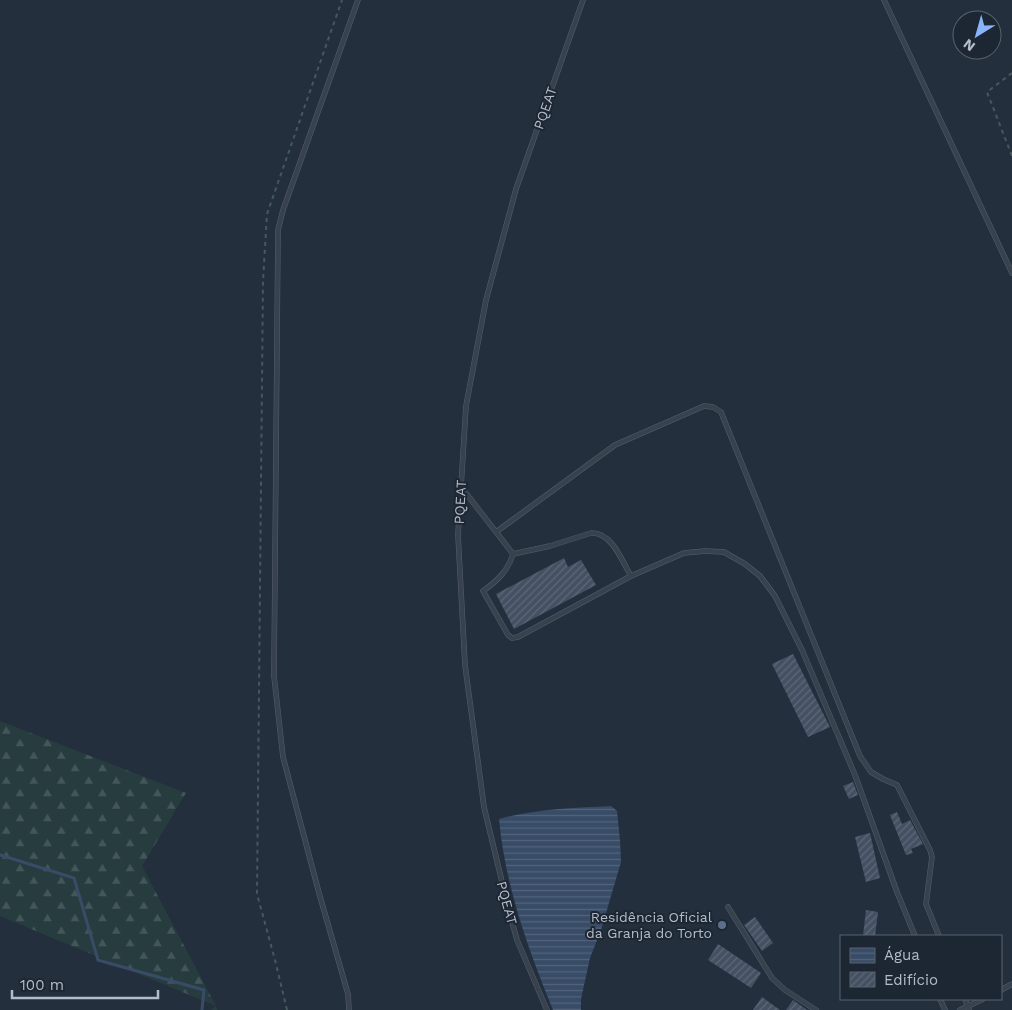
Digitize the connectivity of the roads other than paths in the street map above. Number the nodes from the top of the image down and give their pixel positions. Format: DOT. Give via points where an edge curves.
graph roads {
  1 [pos="358,0"];
  2 [pos="583,0"];
  3 [pos="884,0"];
  4 [pos="1012,273"];
  5 [pos="461,487"];
  6 [pos="496,532"];
  7 [pos="513,554"];
  8 [pos="631,576"];
  9 [pos="728,906"];
  10 [pos="915,935"];
  11 [pos="939,935"];
  12 [pos="981,1000"];
  13 [pos="968,1008"];
  14 [pos="350,1010"];
  15 [pos="546,1010"];
  16 [pos="816,1010"];
  17 [pos="960,1010"];
  1 -- 14 [label="lane" via="278,230 274,676 283,757 346,984"];
  2 -- 5 [label="lane, PQEAT" via="516,189 486,300 466,406"];
  3 -- 4 [label="lane"];
  5 -- 6 [label="lane"];
  5 -- 15 [label="lane, PQEAT" via="458,535 465,665 481,790 510,915"];
  6 -- 7 [label="lane"];
  6 -- 11 [label="lane" via="615,445 704,406 721,412 860,756 871,772 897,784 930,850 932,857 926,904"];
  7 -- 8 [label="lane" via="597,533 611,543"];
  7 -- 8 [label="lane" via="498,580 483,591 512,638"];
  8 -- 10 [label="lane" via="684,553 705,551 724,552 760,576 775,596 802,650 855,775"];
  9 -- 16 [label="lane" via="772,978"];
  12 -- 13 [label="lane"];
  13 -- 17 [label="lane"];
}
